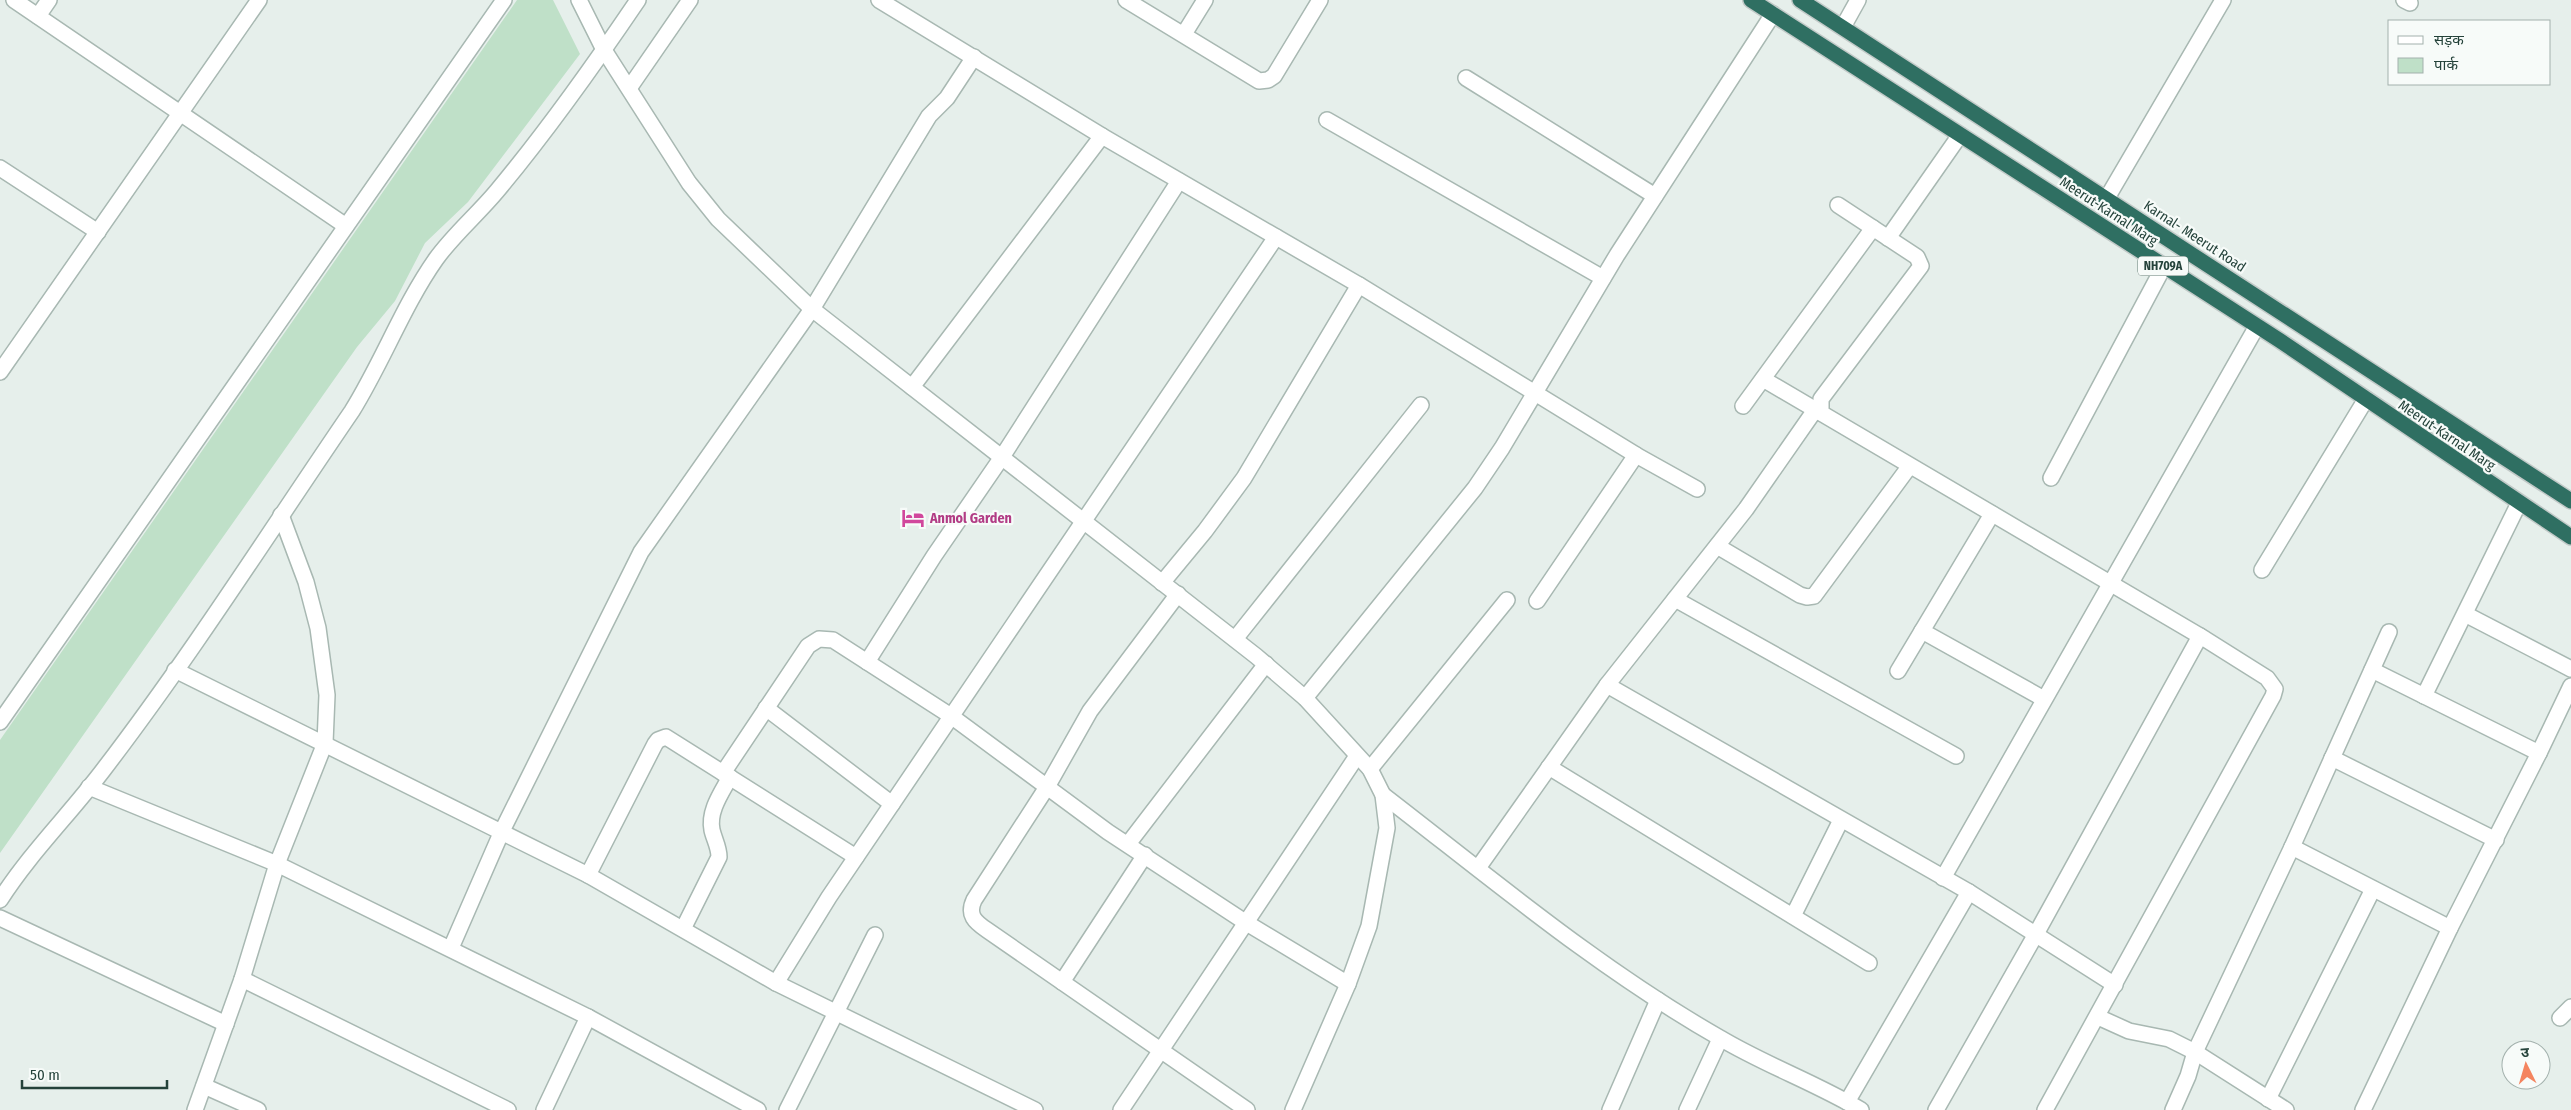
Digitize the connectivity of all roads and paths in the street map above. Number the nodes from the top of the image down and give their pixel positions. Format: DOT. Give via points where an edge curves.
graph roads {
  1 [pos="14,0"];
  2 [pos="49,0"];
  3 [pos="259,0"];
  4 [pos="504,0"];
  5 [pos="579,0"];
  6 [pos="638,0"];
  7 [pos="690,0"];
  8 [pos="879,0"];
  9 [pos="1126,0"];
  10 [pos="1205,0"];
  11 [pos="1320,0"];
  12 [pos="1751,0"];
  13 [pos="1800,0"];
  14 [pos="1858,0"];
  15 [pos="2223,0"];
  16 [pos="1773,14"];
  17 [pos="38,16"];
  18 [pos="1842,27"];
  19 [pos="1184,34"];
  20 [pos="604,50"];
  21 [pos="974,57"];
  22 [pos="1466,78"];
  23 [pos="630,88"];
  24 [pos="180,113"];
  25 [pos="1327,120"];
  26 [pos="1960,135"];
  27 [pos="1102,136"];
  28 [pos="0,168"];
  29 [pos="1179,180"];
  30 [pos="1656,196"];
  31 [pos="2107,198"];
  32 [pos="1838,204"];
  33 [pos="346,226"];
  34 [pos="1873,228"];
  35 [pos="98,232"];
  36 [pos="1276,237"];
  37 [pos="1888,238"];
  38 [pos="2164,266"];
  39 [pos="1604,278"];
  40 [pos="1359,286"];
  41 [pos="812,309"];
  42 [pos="2257,326"];
  43 [pos="2,365"];
  44 [pos="1763,379"];
  45 [pos="912,388"];
  46 [pos="1536,391"];
  47 [pos="2366,399"];
  48 [pos="1421,405"];
  49 [pos="1743,406"];
  50 [pos="1818,412"];
  51 [pos="1636,454"];
  52 [pos="1002,457"];
  53 [pos="1909,466"];
  54 [pos="2051,478"];
  55 [pos="1698,489"];
  56 [pos="2571,501"];
  57 [pos="2519,503"];
  58 [pos="1992,514"];
  59 [pos="281,515"];
  60 [pos="1084,521"];
  61 [pos="2571,537"];
  62 [pos="1716,546"];
  63 [pos="2262,570"];
  64 [pos="1162,583"];
  65 [pos="2110,583"];
  66 [pos="1178,594"];
  67 [pos="1676,599"];
  68 [pos="1507,600"];
  69 [pos="1537,601"];
  70 [pos="2465,614"];
  71 [pos="1922,631"];
  72 [pos="2389,632"];
  73 [pos="2200,636"];
  74 [pos="1235,639"];
  75 [pos="867,662"];
  76 [pos="1266,664"];
  77 [pos="2571,669"];
  78 [pos="175,670"];
  79 [pos="2372,670"];
  80 [pos="1898,672"];
  81 [pos="1607,685"];
  82 [pos="2571,686"];
  83 [pos="2424,696"];
  84 [pos="1305,698"];
  85 [pos="2044,699"];
  86 [pos="766,708"];
  87 [pos="951,716"];
  88 [pos="0,722"];
  89 [pos="325,742"];
  90 [pos="2539,754"];
  91 [pos="1357,756"];
  92 [pos="1956,756"];
  93 [pos="2332,758"];
  94 [pos="1549,768"];
  95 [pos="1370,769"];
  96 [pos="726,775"];
  97 [pos="1047,786"];
  98 [pos="89,787"];
  99 [pos="1383,795"];
  100 [pos="892,804"];
  101 [pos="1841,820"];
  102 [pos="502,831"];
  103 [pos="2496,840"];
  104 [pos="1128,844"];
  105 [pos="2292,847"];
  106 [pos="1146,855"];
  107 [pos="856,857"];
  108 [pos="277,864"];
  109 [pos="1478,868"];
  110 [pos="588,875"];
  111 [pos="1943,878"];
  112 [pos="2373,889"];
  113 [pos="1969,892"];
  114 [pos="0,900"];
  115 [pos="1793,916"];
  116 [pos="0,918"];
  117 [pos="1245,922"];
  118 [pos="2450,928"];
  119 [pos="683,929"];
  120 [pos="2036,934"];
  121 [pos="875,935"];
  122 [pos="451,948"];
  123 [pos="1869,962"];
  124 [pos="242,979"];
  125 [pos="1062,982"];
  126 [pos="776,983"];
  127 [pos="1348,984"];
  128 [pos="2115,984"];
  129 [pos="1658,1000"];
  130 [pos="2571,1007"];
  131 [pos="836,1012"];
  132 [pos="588,1017"];
  133 [pos="2098,1017"];
  134 [pos="2560,1018"];
  135 [pos="226,1024"];
  136 [pos="1720,1039"];
  137 [pos="1160,1051"];
  138 [pos="2194,1052"];
  139 [pos="204,1086"];
  140 [pos="2268,1099"];
  141 [pos="1847,1102"];
  142 [pos="195,1110"];
  143 [pos="258,1110"];
  144 [pos="508,1110"];
  145 [pos="544,1110"];
  146 [pos="758,1110"];
  147 [pos="787,1110"];
  148 [pos="1035,1110"];
  149 [pos="1121,1110"];
  150 [pos="1247,1110"];
  151 [pos="1293,1110"];
  152 [pos="1610,1110"];
  153 [pos="1688,1110"];
  154 [pos="1861,1110"];
  155 [pos="1936,1110"];
  156 [pos="2045,1110"];
  157 [pos="2173,1110"];
  158 [pos="2286,1110"];
  159 [pos="2363,1110"];
  1 -- 17 [label="street"];
  2 -- 17 [label="street"];
  3 -- 24 [label="street"];
  4 -- 33 [label="street"];
  5 -- 20 [label="street"];
  6 -- 20 [label="street"];
  7 -- 23 [label="street"];
  8 -- 21 [label="street"];
  9 -- 19 [label="street"];
  10 -- 19 [label="street"];
  11 -- 19 [label="street" via="1274,76 1264,82"];
  12 -- 16 [label="highway, Meerut-Karnal Marg / NH709A"];
  13 -- 18 [label="highway, Karnal- Meerut Road / NH709A"];
  14 -- 18 [label="street"];
  15 -- 31 [label="street"];
  16 -- 26 [label="highway, Meerut-Karnal Marg / NH709A"];
  16 -- 30 [label="street"];
  17 -- 24 [label="street"];
  18 -- 31 [label="highway, Karnal- Meerut Road / NH709A"];
  20 -- 23 [label="street"];
  20 -- 59 [label="street" via="534,145 438,257 403,314 368,385"];
  21 -- 27 [label="street"];
  21 -- 41 [label="street" via="947,98 929,116"];
  22 -- 30 [label="street"];
  23 -- 41 [label="street" via="690,183 718,219"];
  24 -- 33 [label="street"];
  24 -- 35 [label="street"];
  25 -- 39 [label="street"];
  26 -- 37 [label="street"];
  26 -- 38 [label="highway, Meerut-Karnal Marg / NH709A"];
  27 -- 29 [label="street"];
  27 -- 45 [label="street"];
  28 -- 35 [label="street"];
  29 -- 36 [label="street"];
  29 -- 52 [label="street"];
  30 -- 39 [label="street"];
  31 -- 56 [label="highway, Karnal- Meerut Road / NH709A"];
  32 -- 34 [label="street"];
  33 -- 88 [label="street"];
  34 -- 37 [label="street"];
  34 -- 44 [label="street"];
  35 -- 43 [label="street"];
  36 -- 40 [label="street"];
  36 -- 60 [label="street"];
  37 -- 50 [label="street" via="1917,257 1919,271 1821,399"];
  38 -- 42 [label="highway, Meerut-Karnal Marg / NH709A"];
  38 -- 54 [label="street"];
  39 -- 46 [label="street"];
  40 -- 46 [label="street"];
  40 -- 64 [label="street" via="1244,478"];
  41 -- 45 [label="street"];
  41 -- 102 [label="street" via="641,552"];
  42 -- 47 [label="highway, Meerut-Karnal Marg / NH709A"];
  42 -- 65 [label="street"];
  44 -- 49 [label="street"];
  44 -- 50 [label="street"];
  45 -- 52 [label="street"];
  46 -- 51 [label="street"];
  46 -- 84 [label="street" via="1475,488"];
  47 -- 57 [label="highway, Meerut-Karnal Marg / NH709A"];
  47 -- 63 [label="street"];
  48 -- 74 [label="street"];
  50 -- 53 [label="street"];
  50 -- 62 [label="street"];
  51 -- 55 [label="street"];
  51 -- 69 [label="street"];
  52 -- 60 [label="street"];
  52 -- 75 [label="street"];
  53 -- 58 [label="street"];
  53 -- 62 [label="street" via="1814,596 1800,595"];
  57 -- 61 [label="highway, Meerut-Karnal Marg / NH709A"];
  57 -- 70 [label="street"];
  58 -- 65 [label="street"];
  58 -- 71 [label="street"];
  59 -- 78 [label="street"];
  59 -- 89 [label="street" via="306,582 318,628 327,695"];
  60 -- 64 [label="street"];
  60 -- 87 [label="street"];
  62 -- 67 [label="street"];
  64 -- 66 [label="street"];
  65 -- 73 [label="street"];
  65 -- 85 [label="street"];
  66 -- 74 [label="street"];
  66 -- 97 [label="street" via="1090,710"];
  67 -- 81 [label="street"];
  67 -- 92 [label="street"];
  68 -- 95 [label="street"];
  70 -- 77 [label="street"];
  70 -- 83 [label="street"];
  71 -- 80 [label="street"];
  71 -- 85 [label="street"];
  72 -- 79 [label="street"];
  73 -- 120 [label="street"];
  73 -- 128 [label="street" via="2267,678 2273,684 2273,696"];
  74 -- 76 [label="street"];
  75 -- 86 [label="street" via="833,640 825,638 813,642"];
  75 -- 87 [label="street"];
  76 -- 84 [label="street"];
  76 -- 104 [label="street"];
  78 -- 89 [label="street"];
  78 -- 98 [label="street"];
  79 -- 83 [label="street"];
  79 -- 93 [label="street"];
  81 -- 94 [label="street"];
  81 -- 101 [label="street"];
  82 -- 90 [label="street"];
  83 -- 90 [label="street"];
  84 -- 91 [label="street"];
  85 -- 111 [label="street"];
  86 -- 96 [label="street"];
  86 -- 100 [label="street"];
  87 -- 97 [label="street"];
  87 -- 100 [label="street"];
  89 -- 102 [label="street"];
  89 -- 108 [label="street"];
  90 -- 103 [label="street"];
  91 -- 95 [label="street"];
  91 -- 117 [label="street"];
  93 -- 103 [label="street"];
  93 -- 105 [label="street"];
  94 -- 109 [label="street"];
  94 -- 115 [label="street"];
  95 -- 99 [label="street"];
  96 -- 107 [label="street"];
  96 -- 110 [label="street" via="670,739 658,740"];
  96 -- 119 [label="street" via="711,817 719,857"];
  97 -- 104 [label="street"];
  97 -- 125 [label="street" via="974,900 971,913 978,924"];
  98 -- 108 [label="street"];
  98 -- 114 [label="street" via="41,843"];
  99 -- 109 [label="street"];
  99 -- 127 [label="street" via="1387,828 1369,926"];
  100 -- 107 [label="street"];
  101 -- 111 [label="street"];
  101 -- 115 [label="street"];
  102 -- 110 [label="street"];
  102 -- 122 [label="street"];
  103 -- 118 [label="street"];
  104 -- 106 [label="street"];
  105 -- 112 [label="street"];
  105 -- 138 [label="street"];
  106 -- 117 [label="street"];
  106 -- 125 [label="street"];
  107 -- 126 [label="street"];
  108 -- 122 [label="street"];
  108 -- 124 [label="street"];
  109 -- 129 [label="street" via="1562,934"];
  110 -- 119 [label="street"];
  111 -- 113 [label="street"];
  112 -- 118 [label="street"];
  112 -- 140 [label="street"];
  113 -- 120 [label="street"];
  113 -- 141 [label="street"];
  115 -- 123 [label="street"];
  116 -- 135 [label="street"];
  117 -- 127 [label="street"];
  117 -- 137 [label="street"];
  118 -- 159 [label="street"];
  119 -- 126 [label="street"];
  120 -- 128 [label="street"];
  120 -- 155 [label="street"];
  121 -- 131 [label="street"];
  122 -- 132 [label="street"];
  124 -- 135 [label="street"];
  124 -- 144 [label="street"];
  125 -- 137 [label="street"];
  126 -- 131 [label="street"];
  127 -- 151 [label="street"];
  128 -- 133 [label="street"];
  129 -- 136 [label="street"];
  129 -- 152 [label="street"];
  130 -- 134 [label="street"];
  131 -- 147 [label="street"];
  131 -- 148 [label="street"];
  132 -- 145 [label="street"];
  132 -- 146 [label="street"];
  133 -- 138 [label="street" via="2129,1031 2169,1039"];
  133 -- 156 [label="street"];
  135 -- 139 [label="street"];
  136 -- 141 [label="street"];
  136 -- 153 [label="street"];
  137 -- 149 [label="street"];
  137 -- 150 [label="street"];
  138 -- 140 [label="street"];
  138 -- 157 [label="street" via="2188,1076"];
  139 -- 142 [label="street"];
  139 -- 143 [label="street"];
  140 -- 158 [label="street"];
  141 -- 154 [label="street"];
}
